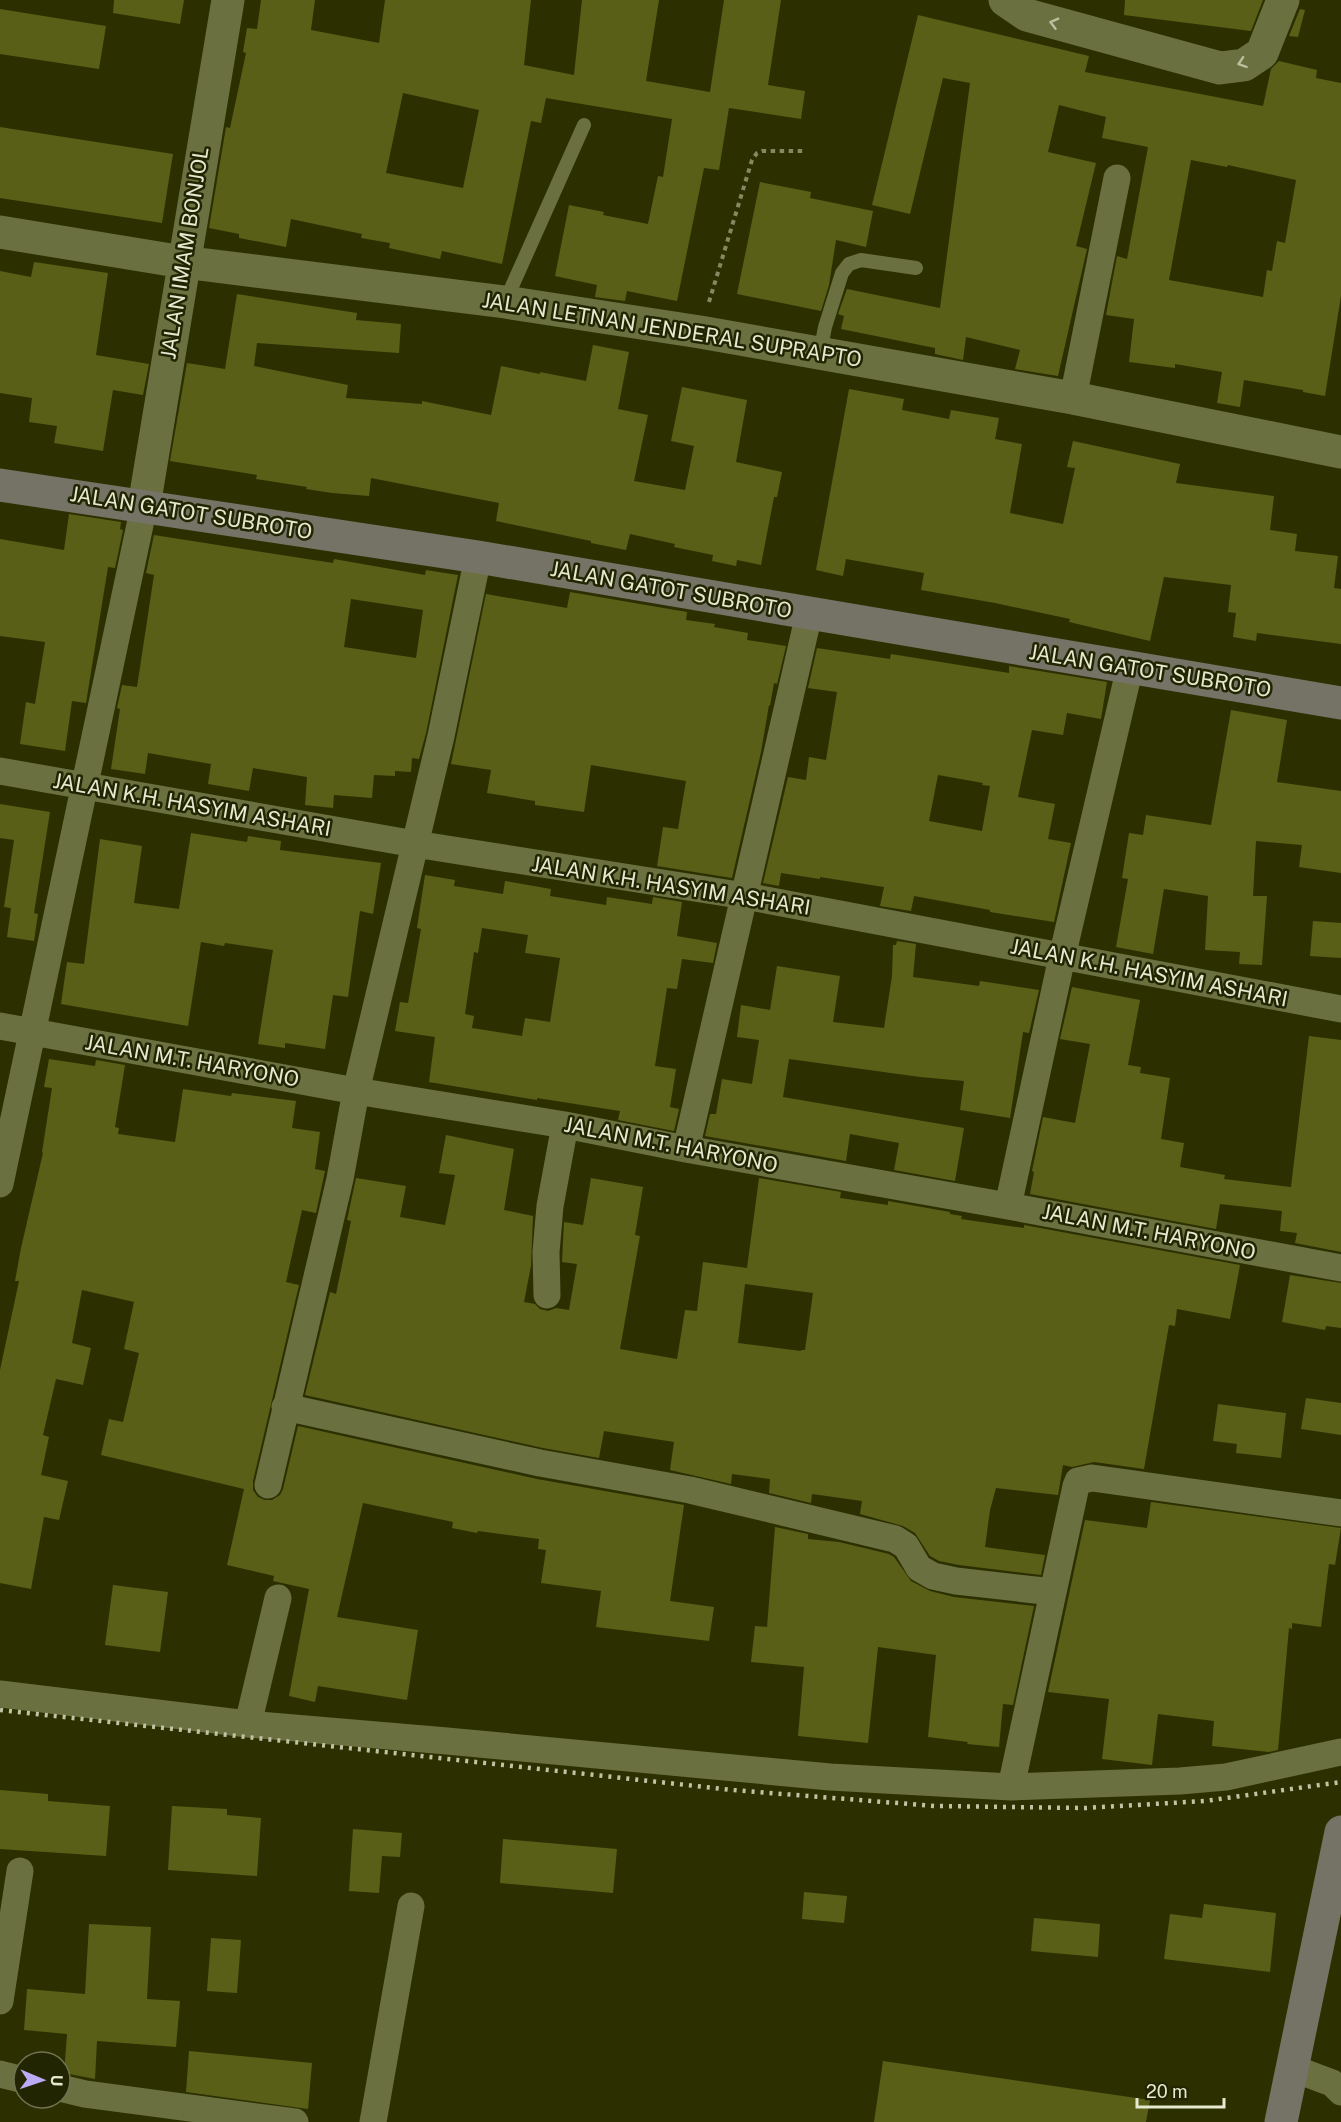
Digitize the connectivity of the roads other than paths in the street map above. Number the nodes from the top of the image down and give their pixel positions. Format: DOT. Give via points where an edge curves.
graph roads {
  1 [pos="228,0"];
  2 [pos="1005,0"];
  3 [pos="1283,0"];
  4 [pos="584,125"];
  5 [pos="1117,178"];
  6 [pos="0,232"];
  7 [pos="183,262"];
  8 [pos="916,268"];
  9 [pos="505,302"];
  10 [pos="820,353"];
  11 [pos="1073,398"];
  12 [pos="1341,452"];
  13 [pos="0,485"];
  14 [pos="144,506"];
  15 [pos="478,557"];
  16 [pos="809,614"];
  17 [pos="1130,667"];
  18 [pos="1341,703"];
  19 [pos="0,771"];
  20 [pos="85,785"];
  21 [pos="415,844"];
  22 [pos="745,896"];
  23 [pos="1062,957"];
  24 [pos="1341,1009"];
  25 [pos="0,1026"];
  26 [pos="33,1032"];
  27 [pos="356,1091"];
  28 [pos="565,1125"];
  29 [pos="686,1149"];
  30 [pos="0,1184"];
  31 [pos="1008,1206"];
  32 [pos="1341,1268"];
  33 [pos="548,1295"];
  34 [pos="285,1407"];
  35 [pos="268,1485"];
  36 [pos="1341,1513"];
  37 [pos="1053,1592"];
  38 [pos="278,1598"];
  39 [pos="0,1694"];
  40 [pos="248,1724"];
  41 [pos="1341,1752"];
  42 [pos="1011,1787"];
  43 [pos="1341,1832"];
  44 [pos="20,1871"];
  45 [pos="411,1906"];
  46 [pos="0,2001"];
  47 [pos="1292,2068"];
  48 [pos="72,2091"];
  49 [pos="1341,2092"];
  50 [pos="295,2122"];
  51 [pos="373,2122"];
  52 [pos="1281,2122"];
  1 -- 7 [label="street, JALAN IMAM BONJOL"];
  3 -- 2 [label="street, one-way" via="1262,53 1244,65 1220,68 1027,15"];
  4 -- 9 [label="lane"];
  5 -- 11 [label="street"];
  6 -- 7 [label="street, JALAN LETNAN JENDERAL SUPRAPTO"];
  7 -- 9 [label="street, JALAN LETNAN JENDERAL SUPRAPTO"];
  7 -- 14 [label="street, JALAN IMAM BONJOL"];
  8 -- 10 [label="lane" via="861,260 849,264 842,273"];
  9 -- 10 [label="street, JALAN LETNAN JENDERAL SUPRAPTO"];
  10 -- 11 [label="street, JALAN LETNAN JENDERAL SUPRAPTO"];
  11 -- 12 [label="street, JALAN LETNAN JENDERAL SUPRAPTO"];
  13 -- 14 [label="main road, JALAN GATOT SUBROTO"];
  14 -- 15 [label="main road, JALAN GATOT SUBROTO"];
  14 -- 20 [label="street"];
  15 -- 16 [label="main road, JALAN GATOT SUBROTO"];
  15 -- 21 [label="street"];
  16 -- 17 [label="main road, JALAN GATOT SUBROTO"];
  16 -- 22 [label="street"];
  17 -- 18 [label="main road, JALAN GATOT SUBROTO"];
  17 -- 23 [label="street"];
  19 -- 20 [label="street, JALAN K.H. HASYIM ASHARI"];
  20 -- 21 [label="street, JALAN K.H. HASYIM ASHARI"];
  20 -- 26 [label="street"];
  21 -- 22 [label="street, JALAN K.H. HASYIM ASHARI"];
  21 -- 27 [label="street"];
  22 -- 23 [label="street, JALAN K.H. HASYIM ASHARI"];
  22 -- 29 [label="street"];
  23 -- 24 [label="street, JALAN K.H. HASYIM ASHARI"];
  23 -- 31 [label="street"];
  25 -- 26 [label="street, JALAN M.T. HARYONO"];
  26 -- 27 [label="street, JALAN M.T. HARYONO"];
  26 -- 30 [label="street"];
  27 -- 28 [label="street, JALAN M.T. HARYONO"];
  27 -- 34 [label="street" via="340,1179"];
  28 -- 29 [label="street, JALAN M.T. HARYONO"];
  28 -- 33 [label="street" via="550,1206"];
  29 -- 31 [label="street, JALAN M.T. HARYONO"];
  31 -- 32 [label="street, JALAN M.T. HARYONO"];
  34 -- 35 [label="street"];
  34 -- 37 [label="street" via="540,1463 636,1479 895,1539 906,1546 919,1568 933,1576"];
  36 -- 37 [label="street" via="1085,1478 1076,1486"];
  37 -- 42 [label="street"];
  38 -- 40 [label="street"];
  39 -- 40 [label="street"];
  40 -- 42 [label="street" via="830,1777"];
  41 -- 42 [label="street" via="1226,1777"];
  43 -- 47 [label="main road"];
  44 -- 46 [label="street"];
  45 -- 51 [label="street"];
  47 -- 49 [label="street" via="1332,2083"];
  47 -- 52 [label="main road"];
  48 -- 50 [label="street"];
}
